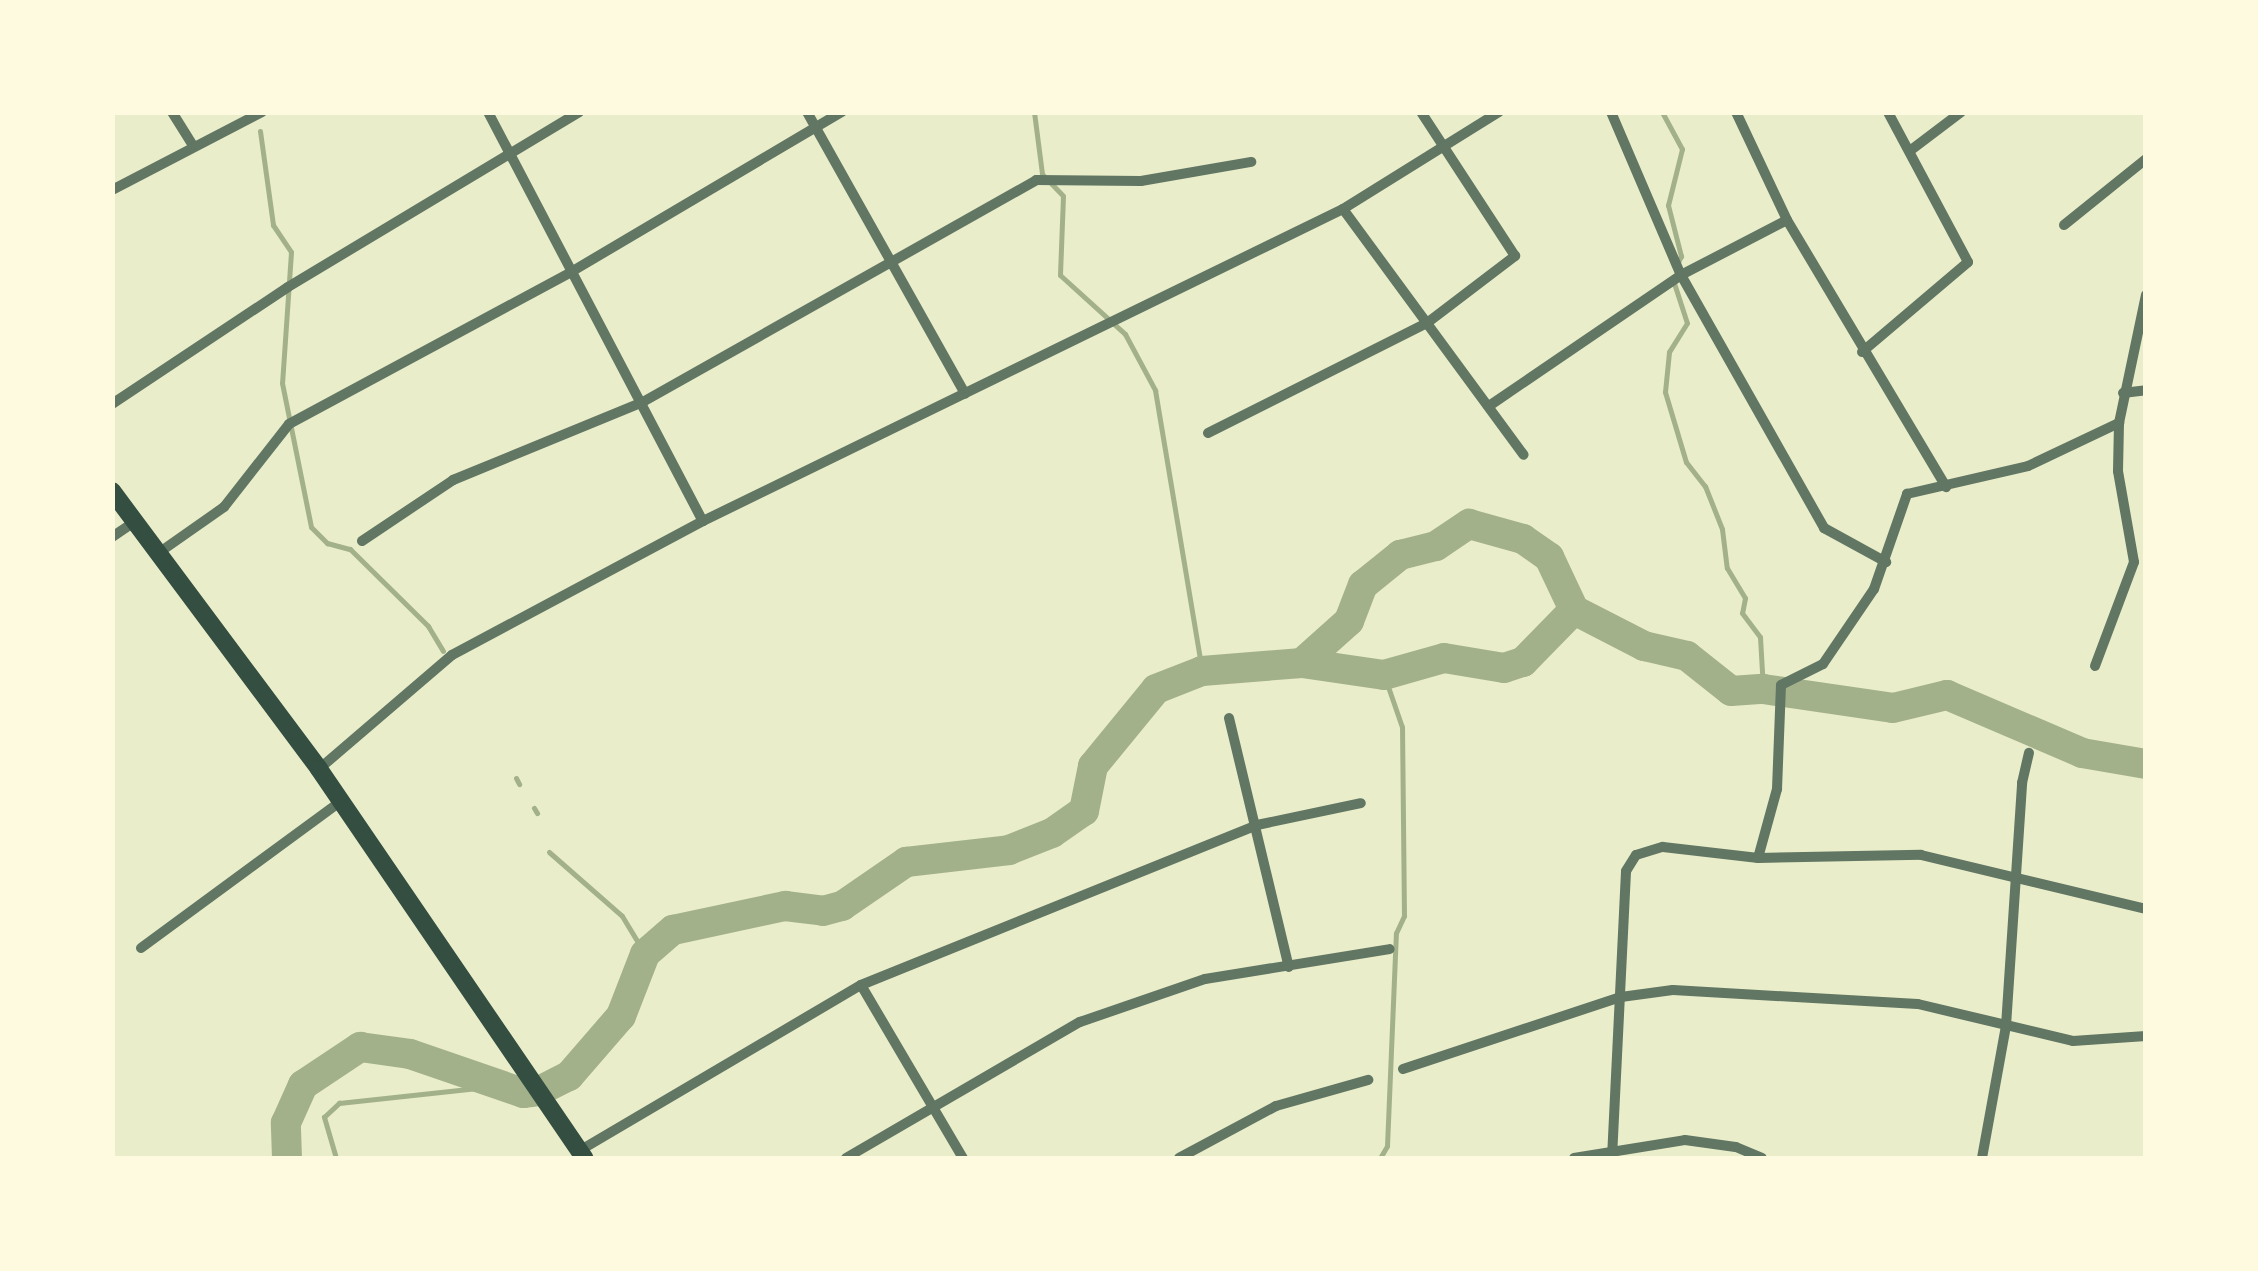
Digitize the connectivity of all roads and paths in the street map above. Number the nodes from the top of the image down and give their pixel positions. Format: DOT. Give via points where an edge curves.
graph roads {
  1 [pos="172,112"];
  2 [pos="262,112"];
  3 [pos="488,112"];
  4 [pos="578,112"];
  5 [pos="807,112"];
  6 [pos="842,112"];
  7 [pos="1421,112"];
  8 [pos="1498,112"];
  9 [pos="1611,112"];
  10 [pos="1736,112"];
  11 [pos="1888,112"];
  12 [pos="1961,112"];
  13 [pos="816,127"];
  14 [pos="193,146"];
  15 [pos="1444,148"];
  16 [pos="1911,150"];
  17 [pos="510,154"];
  18 [pos="2146,159"];
  19 [pos="1251,162"];
  20 [pos="112,190"];
  21 [pos="1343,210"];
  22 [pos="1788,220"];
  23 [pos="2064,226"];
  24 [pos="895,264"];
  25 [pos="571,272"];
  26 [pos="1681,275"];
  27 [pos="2146,295"];
  28 [pos="1427,322"];
  29 [pos="1862,352"];
  30 [pos="2146,390"];
  31 [pos="2123,393"];
  32 [pos="966,394"];
  33 [pos="642,403"];
  34 [pos="112,404"];
  35 [pos="1489,406"];
  36 [pos="2119,423"];
  37 [pos="1208,433"];
  38 [pos="1524,455"];
  39 [pos="1946,487"];
  40 [pos="112,491"];
  41 [pos="703,521"];
  42 [pos="134,522"];
  43 [pos="112,537"];
  44 [pos="2146,537"];
  45 [pos="2132,540"];
  46 [pos="362,541"];
  47 [pos="157,554"];
  48 [pos="1886,562"];
  49 [pos="2095,666"];
  50 [pos="1229,718"];
  51 [pos="2029,753"];
  52 [pos="318,770"];
  53 [pos="341,801"];
  54 [pos="1361,803"];
  55 [pos="1257,825"];
  56 [pos="1758,858"];
  57 [pos="2020,880"];
  58 [pos="2146,908"];
  59 [pos="141,948"];
  60 [pos="1390,948"];
  61 [pos="1289,967"];
  62 [pos="861,986"];
  63 [pos="1620,997"];
  64 [pos="2006,1026"];
  65 [pos="2146,1036"];
  66 [pos="1403,1069"];
  67 [pos="1368,1080"];
  68 [pos="928,1107"];
  69 [pos="1613,1154"];
  70 [pos="581,1155"];
  71 [pos="846,1158"];
  72 [pos="963,1158"];
  73 [pos="1180,1158"];
  74 [pos="1574,1158"];
  75 [pos="1762,1158"];
  76 [pos="1982,1158"];
  1 -- 14 [label="street"];
  2 -- 14 [label="street"];
  3 -- 17 [label="street"];
  4 -- 17 [label="street"];
  5 -- 13 [label="street"];
  6 -- 13 [label="street"];
  7 -- 15 [label="street"];
  8 -- 15 [label="street"];
  9 -- 26 [label="street"];
  10 -- 22 [label="street"];
  11 -- 16 [label="street"];
  12 -- 16 [label="street"];
  13 -- 24 [label="street"];
  13 -- 25 [label="street"];
  14 -- 20 [label="street"];
  15 -- 21 [label="street"];
  15 -- 28 [label="street" via="1515,256"];
  16 -- 29 [label="street" via="1968,262"];
  17 -- 25 [label="street"];
  17 -- 34 [label="street" via="288,287"];
  18 -- 23 [label="street"];
  19 -- 24 [label="street" via="1141,181 1036,180"];
  21 -- 28 [label="street"];
  21 -- 32 [label="street"];
  22 -- 26 [label="street"];
  22 -- 29 [label="street"];
  24 -- 32 [label="street"];
  24 -- 33 [label="street"];
  25 -- 33 [label="street"];
  25 -- 47 [label="street" via="292,423 224,507"];
  26 -- 35 [label="street"];
  26 -- 48 [label="street" via="1824,528"];
  27 -- 31 [label="street"];
  28 -- 35 [label="street"];
  28 -- 37 [label="street"];
  29 -- 39 [label="street"];
  30 -- 31 [label="street"];
  31 -- 36 [label="street"];
  32 -- 41 [label="street"];
  33 -- 41 [label="street"];
  33 -- 46 [label="street" via="453,480"];
  35 -- 38 [label="street"];
  36 -- 39 [label="street" via="2028,466"];
  36 -- 45 [label="street" via="2118,471"];
  39 -- 48 [label="street" via="1907,494"];
  40 -- 42 [label="highway"];
  41 -- 52 [label="street" via="452,656"];
  42 -- 43 [label="street"];
  42 -- 47 [label="highway"];
  44 -- 45 [label="street"];
  45 -- 49 [label="street" via="2134,562"];
  47 -- 52 [label="highway"];
  48 -- 56 [label="street" via="1823,664 1781,684 1777,789"];
  50 -- 55 [label="street"];
  51 -- 57 [label="street"];
  52 -- 53 [label="highway"];
  53 -- 59 [label="street"];
  53 -- 70 [label="highway"];
  54 -- 55 [label="street"];
  55 -- 61 [label="street"];
  55 -- 62 [label="street"];
  56 -- 57 [label="street" via="1922,855"];
  56 -- 63 [label="street" via="1663,848 1636,855 1626,871"];
  57 -- 58 [label="street"];
  57 -- 64 [label="street"];
  60 -- 61 [label="street"];
  61 -- 68 [label="street" via="1204,979 1080,1022"];
  62 -- 68 [label="street"];
  62 -- 70 [label="street"];
  63 -- 64 [label="street" via="1673,990 1918,1004"];
  63 -- 66 [label="street"];
  63 -- 69 [label="street"];
  64 -- 65 [label="street" via="2073,1042"];
  64 -- 76 [label="street"];
  67 -- 73 [label="street" via="1276,1106"];
  68 -- 71 [label="street"];
  68 -- 72 [label="street"];
  69 -- 74 [label="street"];
  69 -- 75 [label="street" via="1685,1140 1736,1146"];
}
